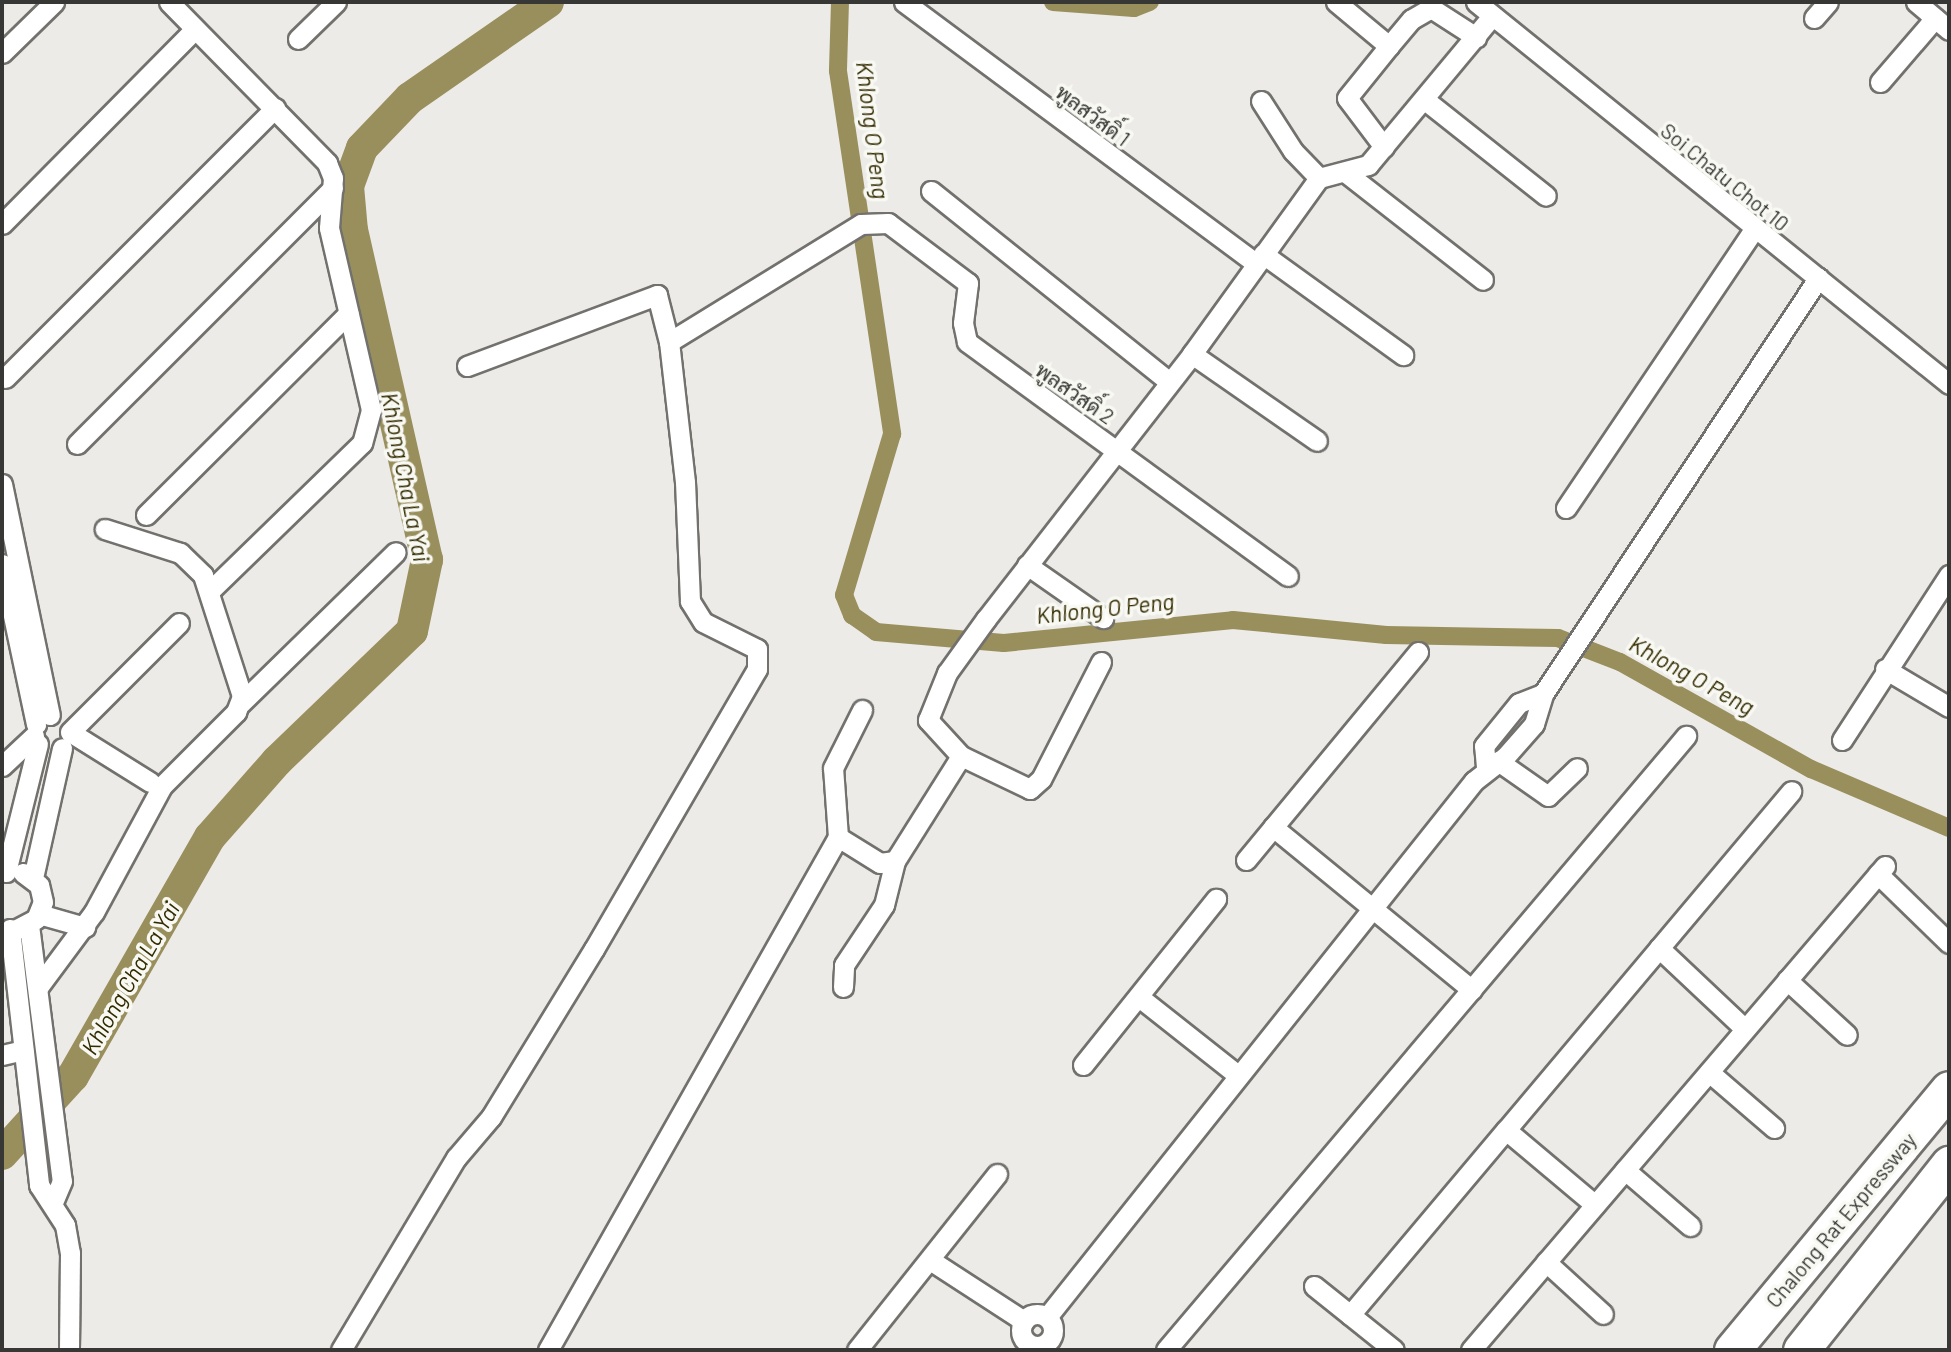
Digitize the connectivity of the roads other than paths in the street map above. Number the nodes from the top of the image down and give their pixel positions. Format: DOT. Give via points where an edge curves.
graph roads {
  1 [pos="54,2"];
  2 [pos="169,2"];
  3 [pos="336,2"];
  4 [pos="904,2"];
  5 [pos="1336,2"];
  6 [pos="1476,2"];
  7 [pos="1828,2"];
  8 [pos="1916,2"];
  9 [pos="1492,16"];
  10 [pos="1814,18"];
  11 [pos="1942,24"];
  12 [pos="195,29"];
  13 [pos="1476,37"];
  14 [pos="298,38"];
  15 [pos="1389,46"];
  16 [pos="2,53"];
  17 [pos="1880,82"];
  18 [pos="1425,100"];
  19 [pos="1261,101"];
  20 [pos="275,108"];
  21 [pos="1384,147"];
  22 [pos="1345,172"];
  23 [pos="1319,178"];
  24 [pos="332,188"];
  25 [pos="931,191"];
  26 [pos="1546,196"];
  27 [pos="2,223"];
  28 [pos="1753,231"];
  29 [pos="1259,259"];
  30 [pos="1818,278"];
  31 [pos="1483,280"];
  32 [pos="349,313"];
  33 [pos="668,342"];
  34 [pos="1192,354"];
  35 [pos="1403,355"];
  36 [pos="467,366"];
  37 [pos="5,378"];
  38 [pos="1169,382"];
  39 [pos="1949,384"];
  40 [pos="1317,441"];
  41 [pos="77,444"];
  42 [pos="1116,450"];
  43 [pos="3,490"];
  44 [pos="1566,509"];
  45 [pos="146,515"];
  46 [pos="105,529"];
  47 [pos="396,552"];
  48 [pos="2,564"];
  49 [pos="1027,565"];
  50 [pos="1949,575"];
  51 [pos="1288,576"];
  52 [pos="210,591"];
  53 [pos="1103,618"];
  54 [pos="178,623"];
  55 [pos="16,625"];
  56 [pos="1418,652"];
  57 [pos="1101,662"];
  58 [pos="1885,668"];
  59 [pos="241,703"];
  60 [pos="1949,707"];
  61 [pos="862,710"];
  62 [pos="40,730"];
  63 [pos="1686,736"];
  64 [pos="66,740"];
  65 [pos="1842,740"];
  66 [pos="961,755"];
  67 [pos="1492,764"];
  68 [pos="2,766"];
  69 [pos="1577,768"];
  70 [pos="150,782"];
  71 [pos="1791,791"];
  72 [pos="1273,827"];
  73 [pos="838,837"];
  74 [pos="1246,860"];
  75 [pos="895,861"];
  76 [pos="4,873"];
  77 [pos="33,878"];
  78 [pos="1216,899"];
  79 [pos="1373,909"];
  80 [pos="34,920"];
  81 [pos="85,927"];
  82 [pos="6,928"];
  83 [pos="1949,943"];
  84 [pos="1659,948"];
  85 [pos="1787,981"];
  86 [pos="39,986"];
  87 [pos="843,987"];
  88 [pos="1472,990"];
  89 [pos="1139,997"];
  90 [pos="1745,1029"];
  91 [pos="1847,1035"];
  92 [pos="23,1050"];
  93 [pos="2,1055"];
  94 [pos="1083,1065"];
  95 [pos="1709,1072"];
  96 [pos="1239,1076"];
  97 [pos="1949,1089"];
  98 [pos="1774,1128"];
  99 [pos="1506,1130"];
  100 [pos="1949,1164"];
  101 [pos="1625,1170"];
  102 [pos="997,1174"];
  103 [pos="53,1202"];
  104 [pos="1595,1205"];
  105 [pos="1690,1226"];
  106 [pos="930,1260"];
  107 [pos="1546,1262"];
  108 [pos="1314,1286"];
  109 [pos="1603,1314"];
  110 [pos="1350,1315"];
  111 [pos="1047,1317"];
  112 [pos="1020,1337"];
  113 [pos="1058,1345"];
  114 [pos="69,1350"];
  115 [pos="341,1350"];
  116 [pos="548,1350"];
  117 [pos="857,1350"];
  118 [pos="1166,1350"];
  119 [pos="1394,1350"];
  120 [pos="1471,1350"];
  121 [pos="1732,1350"];
  122 [pos="1801,1350"];
  1 -- 16 [label="street"];
  2 -- 12 [label="street"];
  3 -- 14 [label="street"];
  4 -- 29 [label="street, พูลสวัสดิ์ 1"];
  5 -- 15 [label="street"];
  6 -- 9 [label="street, Soi Chatu Chot 10"];
  7 -- 10 [label="street"];
  8 -- 11 [label="street"];
  9 -- 13 [label="street"];
  9 -- 28 [label="street, Soi Chatu Chot 10"];
  11 -- 17 [label="street"];
  12 -- 20 [label="street"];
  12 -- 27 [label="street"];
  13 -- 15 [label="street" via="1431,8 1412,19"];
  13 -- 18 [label="street"];
  15 -- 21 [label="street" via="1347,98"];
  18 -- 21 [label="street"];
  18 -- 26 [label="street"];
  19 -- 23 [label="street" via="1293,151"];
  20 -- 24 [label="street" via="327,163"];
  20 -- 37 [label="street"];
  21 -- 22 [label="street" via="1368,165"];
  22 -- 23 [label="street"];
  22 -- 31 [label="street"];
  23 -- 29 [label="street"];
  24 -- 32 [label="street" via="329,228"];
  24 -- 41 [label="street"];
  25 -- 38 [label="street"];
  28 -- 30 [label="street, Soi Chatu Chot 10"];
  28 -- 44 [label="street"];
  29 -- 34 [label="street"];
  29 -- 35 [label="street, พูลสวัสดิ์ 1"];
  30 -- 39 [label="street, Soi Chatu Chot 10"];
  30 -- 67 [label="street" via="1547,689 1534,724"];
  32 -- 45 [label="street"];
  32 -- 52 [label="street" via="371,410 368,433"];
  33 -- 36 [label="street" via="657,296"];
  33 -- 42 [label="street, พูลสวัสดิ์ 2" via="861,224 888,223 968,283 963,323 967,342"];
  33 -- 115 [label="street" via="685,482 691,601 703,622 757,649 757,669 560,1005 491,1117 456,1158"];
  34 -- 38 [label="street"];
  34 -- 40 [label="street"];
  38 -- 42 [label="street"];
  42 -- 49 [label="street"];
  42 -- 51 [label="street, พูลสวัสดิ์ 2"];
  43 -- 55 [label="street"];
  46 -- 52 [label="street" via="180,553 204,575"];
  47 -- 59 [label="street"];
  48 -- 55 [label="street"];
  49 -- 53 [label="street"];
  49 -- 66 [label="street" via="947,673 928,720"];
  50 -- 58 [label="street"];
  52 -- 59 [label="street" via="239,674"];
  54 -- 64 [label="street"];
  55 -- 62 [label="street"];
  56 -- 72 [label="street"];
  57 -- 66 [label="street" via="1034,787 1026,789"];
  58 -- 60 [label="street"];
  58 -- 65 [label="street"];
  59 -- 81 [label="street" via="162,786"];
  61 -- 73 [label="street" via="833,768"];
  62 -- 64 [label="street" via="52,751"];
  62 -- 64 [label="street" via="62,717"];
  62 -- 68 [label="street"];
  62 -- 76 [label="street"];
  63 -- 88 [label="street"];
  64 -- 70 [label="street"];
  64 -- 77 [label="street"];
  66 -- 75 [label="street"];
  67 -- 69 [label="street" via="1548,796"];
  67 -- 79 [label="street"];
  71 -- 84 [label="street"];
  72 -- 74 [label="street"];
  72 -- 79 [label="street"];
  73 -- 75 [label="street" via="880,863"];
  73 -- 116 [label="street"];
  75 -- 87 [label="street" via="884,905 844,965"];
  76 -- 77 [label="street"];
  77 -- 80 [label="street" via="42,893"];
  78 -- 89 [label="street"];
  79 -- 88 [label="street"];
  79 -- 96 [label="street"];
  80 -- 81 [label="street"];
  80 -- 82 [label="street"];
  80 -- 86 [label="street"];
  81 -- 86 [label="street"];
  82 -- 92 [label="street"];
  83 -- 85 [label="street" via="1881,870"];
  84 -- 90 [label="street"];
  84 -- 99 [label="street"];
  85 -- 90 [label="street"];
  85 -- 91 [label="street"];
  86 -- 103 [label="street" via="62,1181"];
  88 -- 118 [label="street"];
  89 -- 94 [label="street"];
  89 -- 96 [label="street"];
  90 -- 95 [label="street"];
  92 -- 93 [label="street"];
  92 -- 103 [label="street" via="39,1185"];
  95 -- 98 [label="street"];
  95 -- 101 [label="street"];
  96 -- 111 [label="street"];
  97 -- 121 [label="highway, Chalong Rat Expressway"];
  99 -- 104 [label="street"];
  99 -- 110 [label="street"];
  100 -- 122 [label="highway"];
  101 -- 104 [label="street"];
  101 -- 105 [label="street"];
  102 -- 106 [label="street"];
  103 -- 114 [label="street" via="70,1254"];
  104 -- 107 [label="street"];
  106 -- 112 [label="street"];
  106 -- 117 [label="street"];
  107 -- 109 [label="street"];
  107 -- 120 [label="street"];
  108 -- 110 [label="street"];
  110 -- 119 [label="street"];
  111 -- 112 [label="street" via="1035,1314"];
  111 -- 113 [label="street"];
  112 -- 113 [label="street" via="1040,1347"];
}
